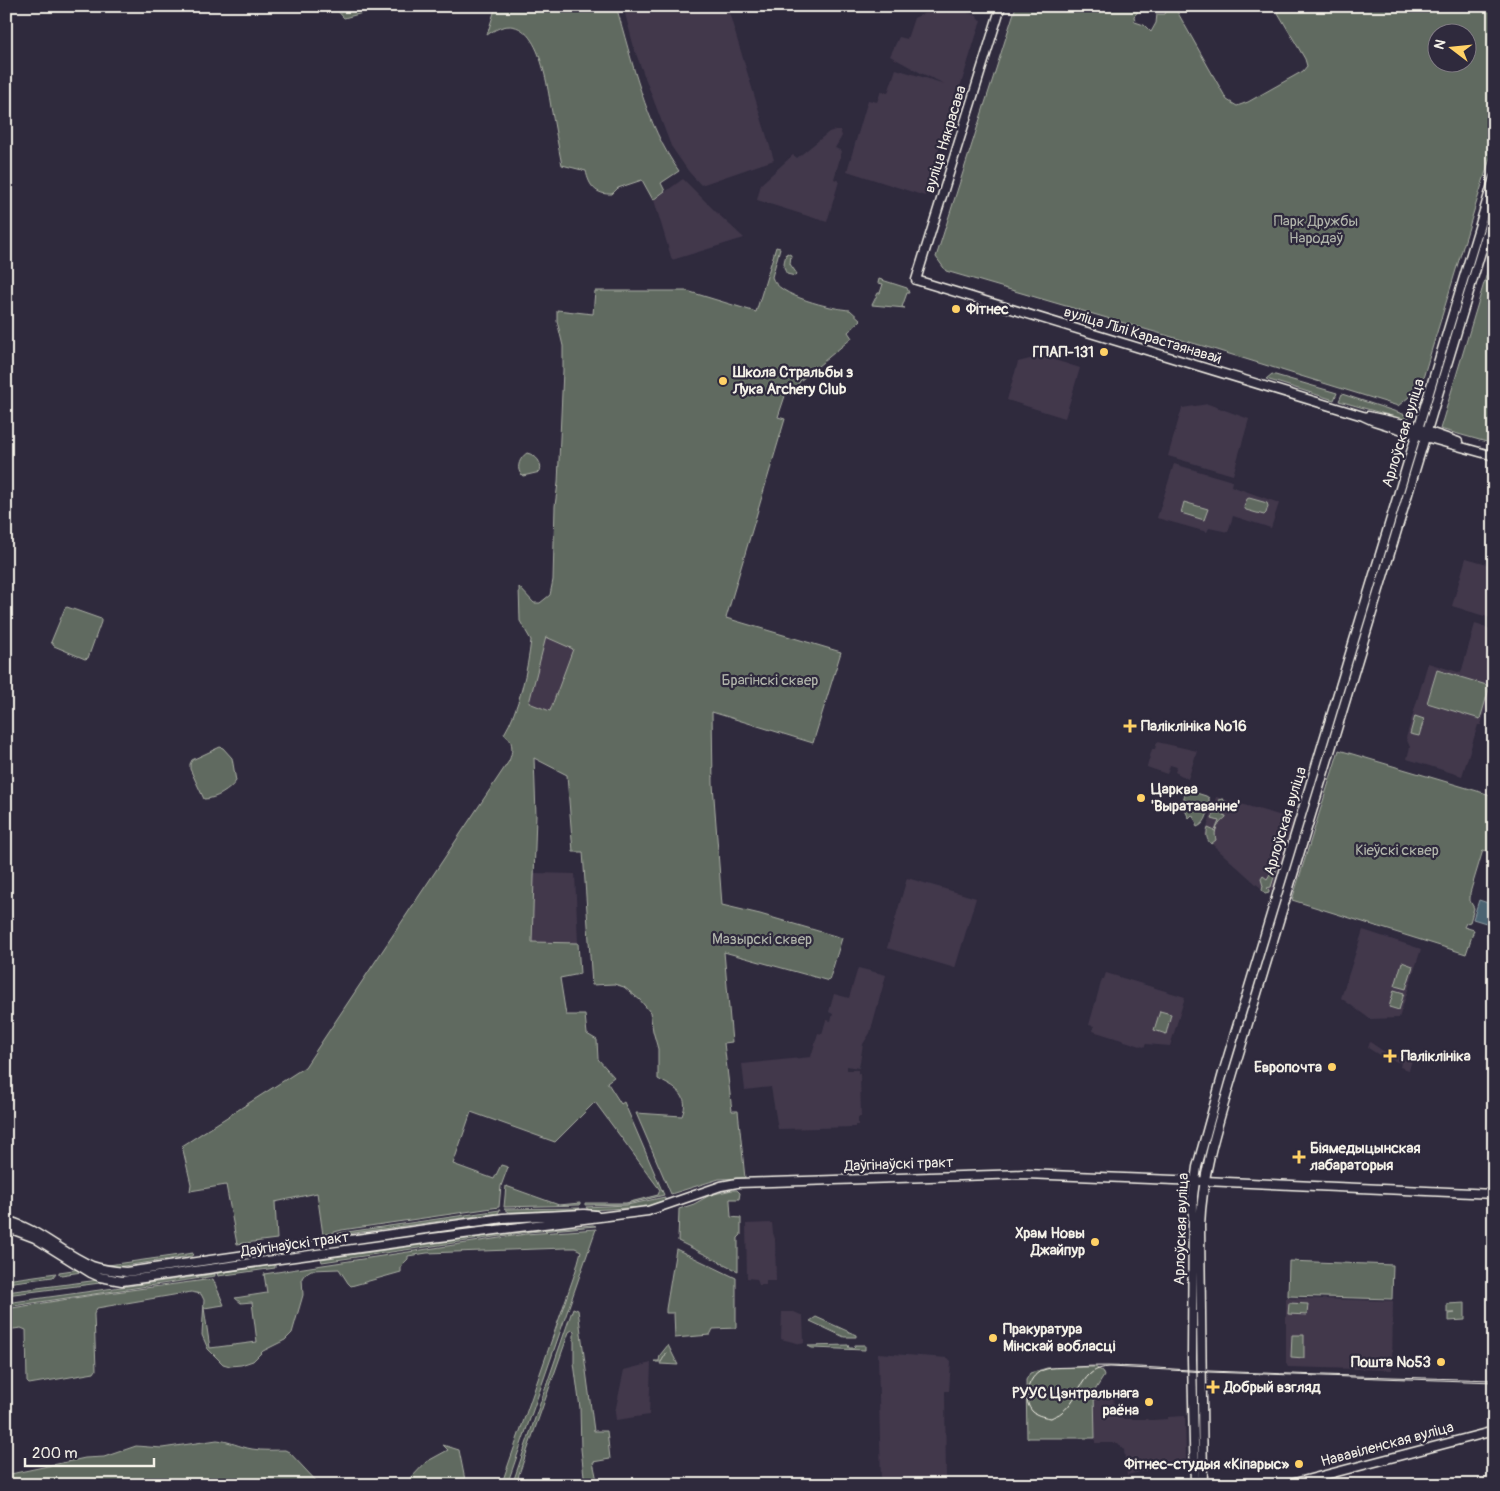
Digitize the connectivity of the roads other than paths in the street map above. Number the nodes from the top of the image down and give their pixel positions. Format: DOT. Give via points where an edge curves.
graph roads {
  1 [pos="1001,6"];
  2 [pos="1494,178"];
  3 [pos="1494,208"];
  4 [pos="916,280"];
  5 [pos="1418,431"];
  6 [pos="1426,434"];
  7 [pos="1494,456"];
  8 [pos="1195,1181"];
  9 [pos="1204,1181"];
  10 [pos="1494,1194"];
  11 [pos="600,1216"];
  12 [pos="6,1220"];
  13 [pos="6,1227"];
  14 [pos="155,1269"];
  15 [pos="157,1277"];
  16 [pos="1197,1405"];
  17 [pos="1494,1431"];
  18 [pos="1194,1485"];
  19 [pos="1203,1485"];
  20 [pos="1287,1485"];
  1 -- 4 [label="main road, вуліца Някрасава"];
  2 -- 5 [label="main road, Арлоўская вуліца"];
  3 -- 6 [label="main road, Арлоўская вуліца"];
  4 -- 5 [label="main road, вуліца Лілі Карастаянавай" via="1374,421"];
  5 -- 6 [label="main road, вуліца Лілі Карастаянавай"];
  5 -- 8 [label="main road, Арлоўская вуліца" via="1223,1073"];
  6 -- 7 [label="main road, вуліца Лілі Карастаянавай"];
  6 -- 9 [label="main road, Арлоўская вуліца" via="1233,1073"];
  8 -- 9 [label="main road, Даўгінаўскі тракт"];
  8 -- 11 [label="main road, Даўгінаўскі тракт" via="1025,1174 749,1182 721,1186 648,1211"];
  8 -- 16 [label="main road, Арлоўская вуліца" via="1192,1209"];
  9 -- 10 [label="main road, Даўгінаўскі тракт"];
  9 -- 16 [label="main road, Арлоўская вуліца" via="1200,1226"];
  11 -- 14 [label="main road, Даўгінаўскі тракт" via="503,1218"];
  11 -- 15 [label="main road, Даўгінаўскі тракт"];
  12 -- 14 [label="main road, Даўгінаўскі тракт" via="37,1233 91,1266 126,1272"];
  13 -- 15 [label="main road, Даўгінаўскі тракт" via="35,1238 100,1277 122,1281"];
  14 -- 15 [label="main road"];
  16 -- 18 [label="main road, Арлоўская вуліца"];
  16 -- 19 [label="main road, Арлоўская вуліца"];
  17 -- 20 [label="main road, Нававіленская вуліца"];
}
